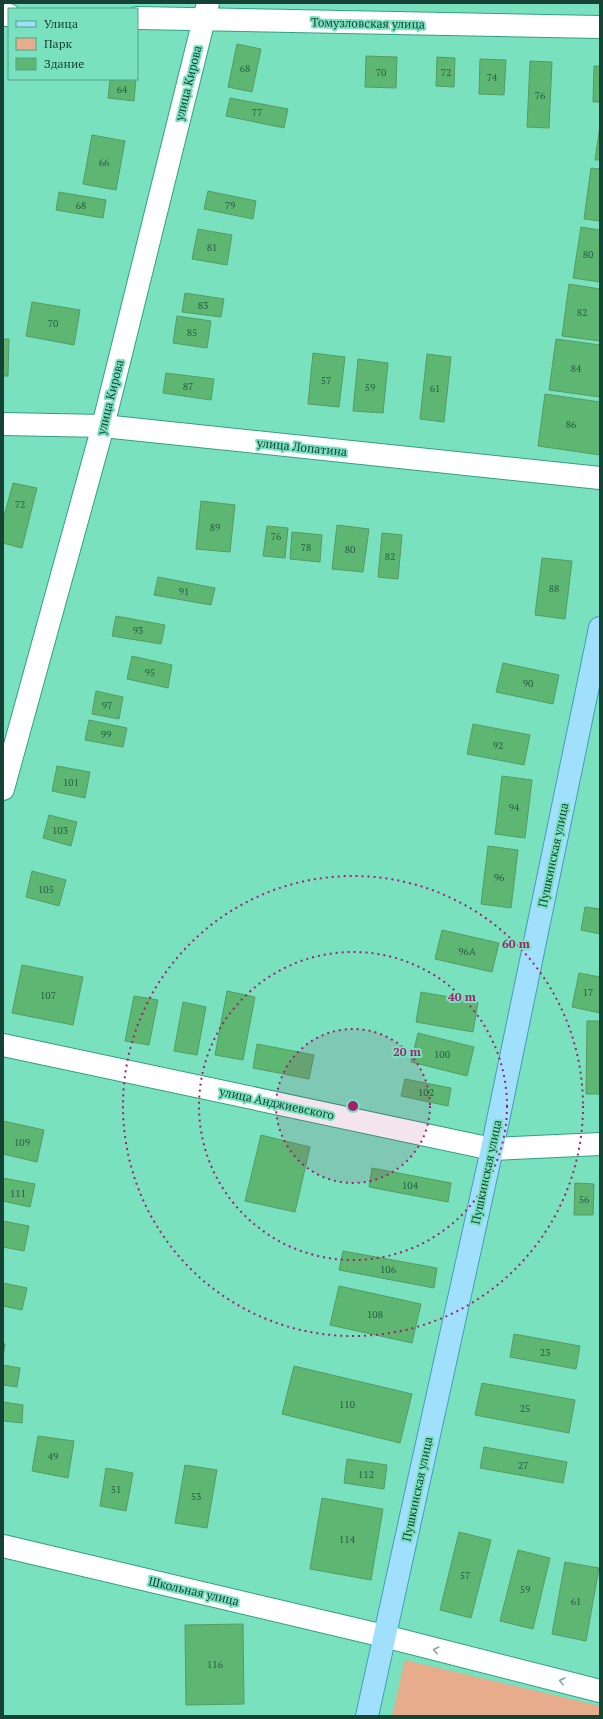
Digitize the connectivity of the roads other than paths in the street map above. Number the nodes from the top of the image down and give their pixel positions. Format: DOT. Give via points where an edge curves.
graph roads {
  1 [pos="206,12"];
  2 [pos="138,18"];
  3 [pos="600,27"];
  4 [pos="3,424"];
  5 [pos="103,426"];
  6 [pos="600,478"];
  7 [pos="600,628"];
  8 [pos="3,789"];
  9 [pos="3,1045"];
  10 [pos="600,1144"];
  11 [pos="492,1149"];
  12 [pos="3,1546"];
  13 [pos="384,1636"];
  14 [pos="600,1691"];
  15 [pos="367,1716"];
  1 -- 2 [label="street, Томузловская улица"];
  1 -- 3 [label="street, Томузловская улица"];
  1 -- 5 [label="street, улица Кирова"];
  4 -- 5 [label="street, улица Лопатина"];
  5 -- 6 [label="street, улица Лопатина"];
  5 -- 8 [label="street, улица Кирова"];
  7 -- 11 [label="main road, Пушкинская улица"];
  9 -- 11 [label="street, улица Анджиевского"];
  10 -- 11 [label="street, улица Анджиевского"];
  11 -- 13 [label="main road, Пушкинская улица"];
  12 -- 13 [label="street, Школьная улица"];
  14 -- 13 [label="street, Школьная улица, one-way"];
  13 -- 15 [label="main road, Пушкинская улица"];
}
